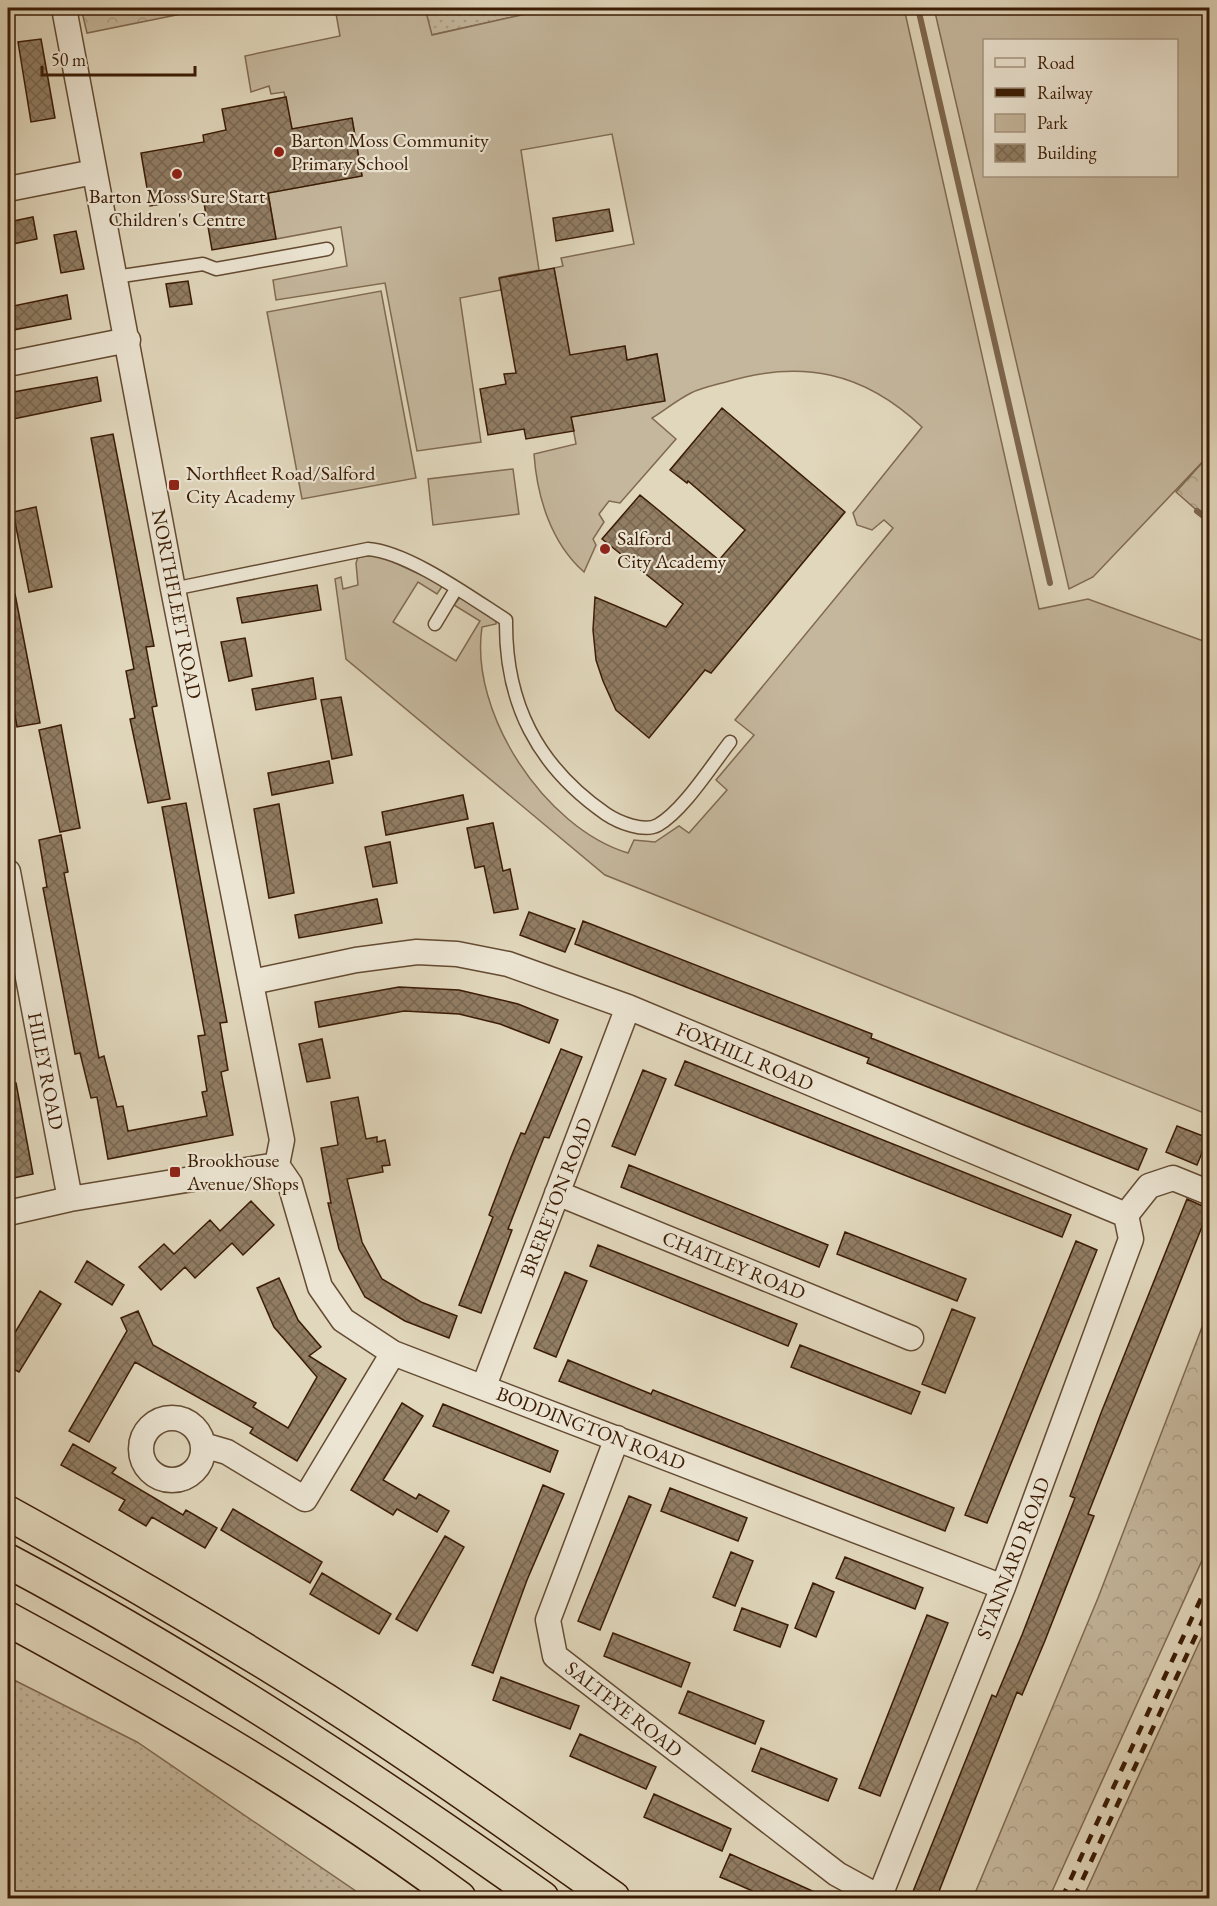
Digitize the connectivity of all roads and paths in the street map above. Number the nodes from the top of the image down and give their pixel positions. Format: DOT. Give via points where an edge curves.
graph roads {
  1 [pos="64,8"];
  2 [pos="94,172"];
  3 [pos="8,189"];
  4 [pos="327,249"];
  5 [pos="115,277"];
  6 [pos="128,340"];
  7 [pos="8,364"];
  8 [pos="173,589"];
  9 [pos="456,589"];
  10 [pos="435,624"];
  11 [pos="730,742"];
  12 [pos="8,872"];
  13 [pos="252,981"];
  14 [pos="628,1007"];
  15 [pos="277,1165"];
  16 [pos="557,1193"];
  17 [pos="1209,1193"];
  18 [pos="70,1199"];
  19 [pos="8,1213"];
  20 [pos="1126,1215"];
  21 [pos="911,1338"];
  22 [pos="393,1353"];
  23 [pos="484,1386"];
  24 [pos="617,1438"];
  25 [pos="202,1444"];
  26 [pos="8,1514"];
  27 [pos="8,1561"];
  28 [pos="1003,1587"];
  29 [pos="8,1620"];
  30 [pos="879,1898"];
  31 [pos="459,1899"];
  32 [pos="542,1899"];
  33 [pos="613,1899"];
  1 -- 2 [label="street, NORTHFLEET ROAD"];
  2 -- 3 [label="street"];
  2 -- 5 [label="street, NORTHFLEET ROAD"];
  4 -- 5 [label="lane" via="216,269 203,264"];
  5 -- 6 [label="street, NORTHFLEET ROAD"];
  6 -- 7 [label="street"];
  6 -- 8 [label="street, NORTHFLEET ROAD"];
  8 -- 9 [label="lane" via="368,549 384,550"];
  8 -- 13 [label="street, NORTHFLEET ROAD"];
  9 -- 10 [label="lane"];
  9 -- 11 [label="lane" via="506,620 506,649 513,687 537,747 583,798 615,820 641,827 657,826 684,800"];
  12 -- 18 [label="street, HILEY ROAD"];
  13 -- 14 [label="street, FOXHILL ROAD" via="386,956 417,952 457,954 508,964"];
  13 -- 15 [label="street, NORTHFLEET ROAD" via="282,1140"];
  14 -- 16 [label="street, BRERETON ROAD"];
  14 -- 20 [label="street, FOXHILL ROAD"];
  15 -- 18 [label="street"];
  15 -- 22 [label="street, BODDINGTON ROAD" via="290,1184 320,1287 343,1320"];
  16 -- 21 [label="street, CHATLEY ROAD"];
  16 -- 23 [label="street, BRERETON ROAD"];
  17 -- 20 [label="street" via="1173,1178 1149,1186"];
  18 -- 19 [label="street"];
  20 -- 28 [label="street, STANNARD ROAD" via="1131,1239"];
  22 -- 23 [label="street, BODDINGTON ROAD"];
  22 -- 25 [label="street" via="305,1499 227,1452"];
  23 -- 24 [label="street, BODDINGTON ROAD"];
  24 -- 28 [label="street, BODDINGTON ROAD"];
  24 -- 30 [label="street, SALTEYE ROAD" via="548,1620 555,1656 837,1874"];
  26 -- 33 [label="highway" via="149,1593 315,1694"];
  27 -- 32 [label="highway" via="207,1674 372,1780"];
  28 -- 30 [label="street, STANNARD ROAD"];
  29 -- 31 [label="highway" via="94,1665 281,1777"];
}
